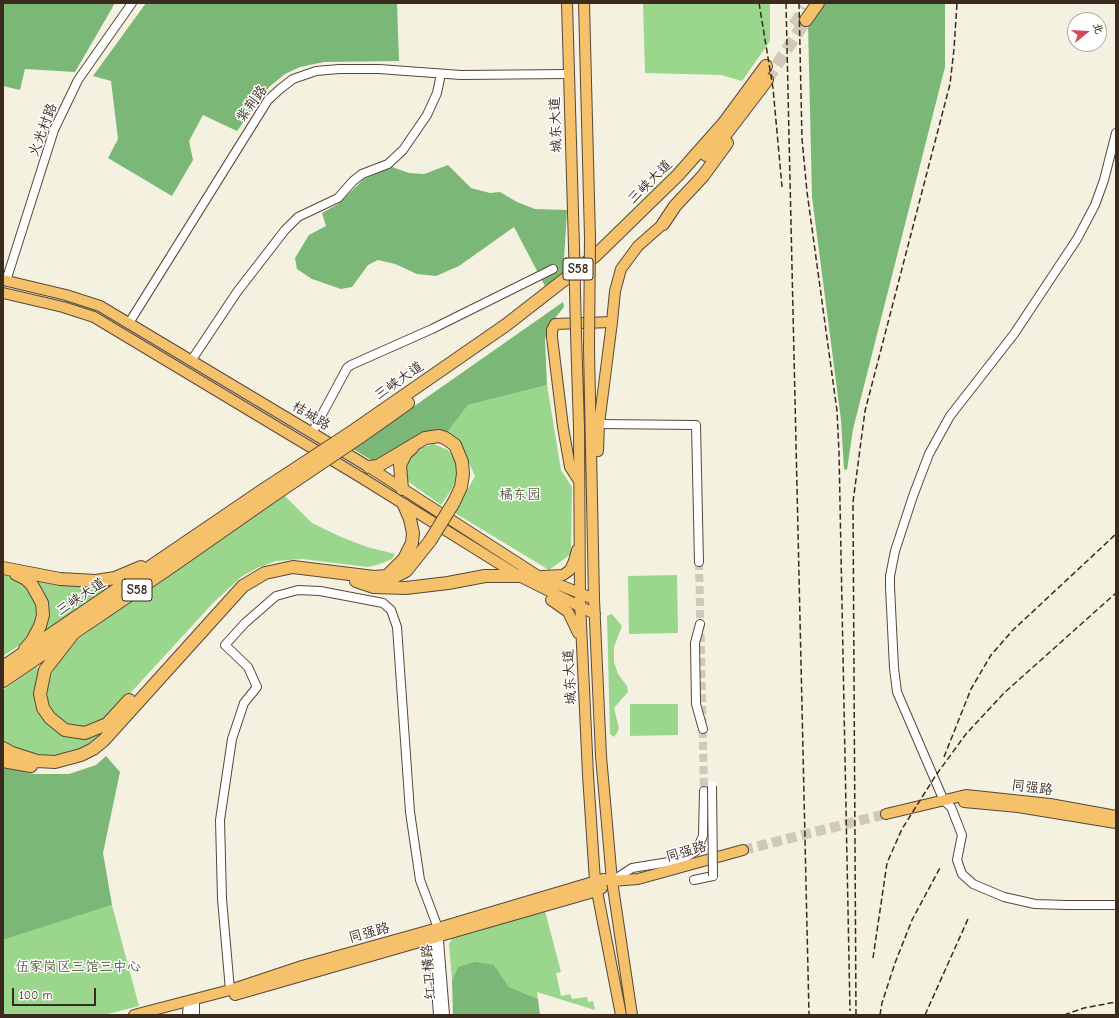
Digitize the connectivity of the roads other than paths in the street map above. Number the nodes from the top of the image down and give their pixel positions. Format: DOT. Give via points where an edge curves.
graph roads {
  1 [pos="132,3"];
  2 [pos="567,3"];
  3 [pos="584,3"];
  4 [pos="818,3"];
  5 [pos="807,10"];
  6 [pos="766,66"];
  7 [pos="440,74"];
  8 [pos="569,74"];
  9 [pos="1116,133"];
  10 [pos="663,224"];
  11 [pos="553,269"];
  12 [pos="5,281"];
  13 [pos="3,293"];
  14 [pos="612,322"];
  15 [pos="129,323"];
  16 [pos="191,361"];
  17 [pos="599,424"];
  18 [pos="312,433"];
  19 [pos="357,434"];
  20 [pos="369,467"];
  21 [pos="579,481"];
  22 [pos="402,489"];
  23 [pos="267,494"];
  24 [pos="453,501"];
  25 [pos="404,505"];
  26 [pos="428,540"];
  27 [pos="580,541"];
  28 [pos="180,545"];
  29 [pos="699,562"];
  30 [pos="594,565"];
  31 [pos="3,568"];
  32 [pos="3,571"];
  33 [pos="387,576"];
  34 [pos="519,576"];
  35 [pos="538,576"];
  36 [pos="356,581"];
  37 [pos="243,586"];
  38 [pos="580,594"];
  39 [pos="594,599"];
  40 [pos="580,608"];
  41 [pos="595,614"];
  42 [pos="700,624"];
  43 [pos="76,630"];
  44 [pos="582,644"];
  45 [pos="8,664"];
  46 [pos="3,681"];
  47 [pos="702,729"];
  48 [pos="112,741"];
  49 [pos="3,748"];
  50 [pos="3,753"];
  51 [pos="3,761"];
  52 [pos="712,786"];
  53 [pos="704,791"];
  54 [pos="944,801"];
  55 [pos="886,814"];
  56 [pos="1116,816"];
  57 [pos="1116,824"];
  58 [pos="743,850"];
  59 [pos="694,880"];
  60 [pos="612,881"];
  61 [pos="596,886"];
  62 [pos="1116,905"];
  63 [pos="436,933"];
  64 [pos="626,980"];
  65 [pos="614,985"];
  66 [pos="230,990"];
  67 [pos="191,1008"];
  68 [pos="134,1015"];
  69 [pos="158,1015"];
  70 [pos="438,1015"];
  71 [pos="445,1015"];
  72 [pos="617,1015"];
  73 [pos="622,1015"];
  74 [pos="632,1015"];
  75 [pos="637,1015"];
  1 -- 12 [label="street, 火光村路" via="78,80 54,130"];
  2 -- 8 [label="main road, 城东大道"];
  3 -- 30 [label="main road, 城东大道, bridge"];
  4 -- 5 [label="highway"];
  6 -- 19 [label="highway, 三峡大道 / S58" via="724,123 678,175 596,254 506,325"];
  7 -- 8 [label="street, 紫荆路"];
  7 -- 15 [label="street, 紫荆路" via="379,69 329,70 307,74 280,89 268,100"];
  7 -- 16 [label="street" via="427,115 403,150 388,164 362,174 338,198 298,217 237,292"];
  8 -- 21 [label="main road, 城东大道, bridge"];
  9 -- 54 [label="street" via="1096,205 1077,239 1014,334 950,416 929,454 895,551 890,576 890,595 897,692"];
  10 -- 14 [label="main road" via="638,246 621,269 615,291"];
  10 -- 19 [label="highway, 三峡大道 / S58" via="749,114 767,80 725,135 649,214 600,260 506,333"];
  11 -- 18 [label="street" via="432,329 351,365"];
  12 -- 15 [label="main road, 桔城路" via="100,306"];
  13 -- 25 [label="main road, 桔城路" via="94,317"];
  14 -- 17 [label="main road"];
  14 -- 21 [label="main road" via="555,324 552,330 570,467"];
  15 -- 16 [label="main road, 桔城路"];
  16 -- 18 [label="main road, 桔城路"];
  17 -- 29 [label="street" via="696,425"];
  17 -- 30 [label="main road"];
  18 -- 20 [label="main road, 桔城路"];
  19 -- 23 [label="highway, 三峡大道 / S58, bridge"];
  20 -- 22 [label="main road, 桔城路"];
  20 -- 24 [label="highway" via="378,466 425,438 445,438 455,445 462,462 461,486"];
  21 -- 27 [label="main road, 城东大道"];
  22 -- 24 [label="highway" via="400,465 406,453 427,440 440,440 452,447 459,464"];
  22 -- 35 [label="main road, 桔城路"];
  23 -- 28 [label="highway, 三峡大道 / S58"];
  23 -- 43 [label="highway, 三峡大道 / S58" via="168,569"];
  24 -- 26 [label="highway, bridge"];
  25 -- 33 [label="highway" via="413,533 412,543 404,559"];
  25 -- 34 [label="main road, 桔城路"];
  26 -- 33 [label="highway" via="407,566"];
  26 -- 36 [label="highway" via="410,567 397,577 386,581"];
  27 -- 35 [label="main road" via="570,570 563,575"];
  27 -- 38 [label="main road, 城东大道"];
  28 -- 31 [label="highway" via="136,571 103,580 60,579"];
  28 -- 45 [label="highway, 三峡大道 / S58" via="157,564"];
  30 -- 39 [label="main road, 城东大道"];
  32 -- 45 [label="highway" via="26,579 38,592 43,615 32,641"];
  33 -- 37 [label="highway" via="374,577 293,567 265,574"];
  34 -- 36 [label="highway" via="486,576 448,584 406,588 374,587"];
  34 -- 40 [label="main road, 桔城路"];
  34 -- 44 [label="main road" via="568,612 576,624"];
  35 -- 38 [label="main road, 桔城路"];
  36 -- 48 [label="highway" via="296,573 281,574 260,583 248,592"];
  37 -- 43 [label="highway" via="186,639 107,724 85,733 74,733 57,725 43,708 40,694 45,670"];
  37 -- 49 [label="highway" via="93,749 55,762 36,761"];
  38 -- 39 [label="main road, 桔城路"];
  38 -- 40 [label="main road, 城东大道"];
  39 -- 41 [label="main road, 城东大道"];
  40 -- 41 [label="main road, 桔城路"];
  40 -- 44 [label="main road, 城东大道"];
  41 -- 60 [label="main road, 城东大道" via="601,756"];
  42 -- 47 [label="street" via="695,643 696,704"];
  43 -- 46 [label="highway, 三峡大道 / S58"];
  44 -- 61 [label="main road, 城东大道"];
  48 -- 50 [label="highway" via="84,759 49,766 21,761"];
  48 -- 51 [label="highway" via="100,754 68,767 48,769"];
  52 -- 59 [label="street, bridge" via="714,876"];
  53 -- 60 [label="street" via="703,836 700,847 681,860 632,868"];
  54 -- 55 [label="main road, 同强路"];
  54 -- 56 [label="main road, 同强路" via="958,796 978,796 1050,804"];
  54 -- 57 [label="main road, 同强路" via="1018,807"];
  54 -- 62 [label="street" via="951,807 962,835 958,860 962,874 973,884 1004,897 1035,904"];
  58 -- 60 [label="main road, 同强路" via="638,880"];
  60 -- 61 [label="main road, 同强路" via="603,879"];
  60 -- 64 [label="main road, 城东大道"];
  61 -- 63 [label="main road, 同强路"];
  61 -- 65 [label="main road, 城东大道"];
  63 -- 66 [label="main road, 同强路" via="302,966"];
  63 -- 66 [label="street" via="420,880 415,850 397,627 391,610 382,603 320,591 298,590 276,596 244,623 225,645 248,667 257,687 244,703 232,739 220,820 222,899"];
  63 -- 67 [label="main road, 同强路"];
  63 -- 70 [label="street, 红卫横路"];
  63 -- 71 [label="street, 红卫横路"];
  64 -- 74 [label="main road, 城东大道"];
  64 -- 75 [label="main road"];
  65 -- 72 [label="main road"];
  65 -- 73 [label="main road, 城东大道"];
  66 -- 67 [label="main road, 同强路"];
  67 -- 68 [label="main road, 同强路"];
  67 -- 69 [label="main road, 同强路"];
}
